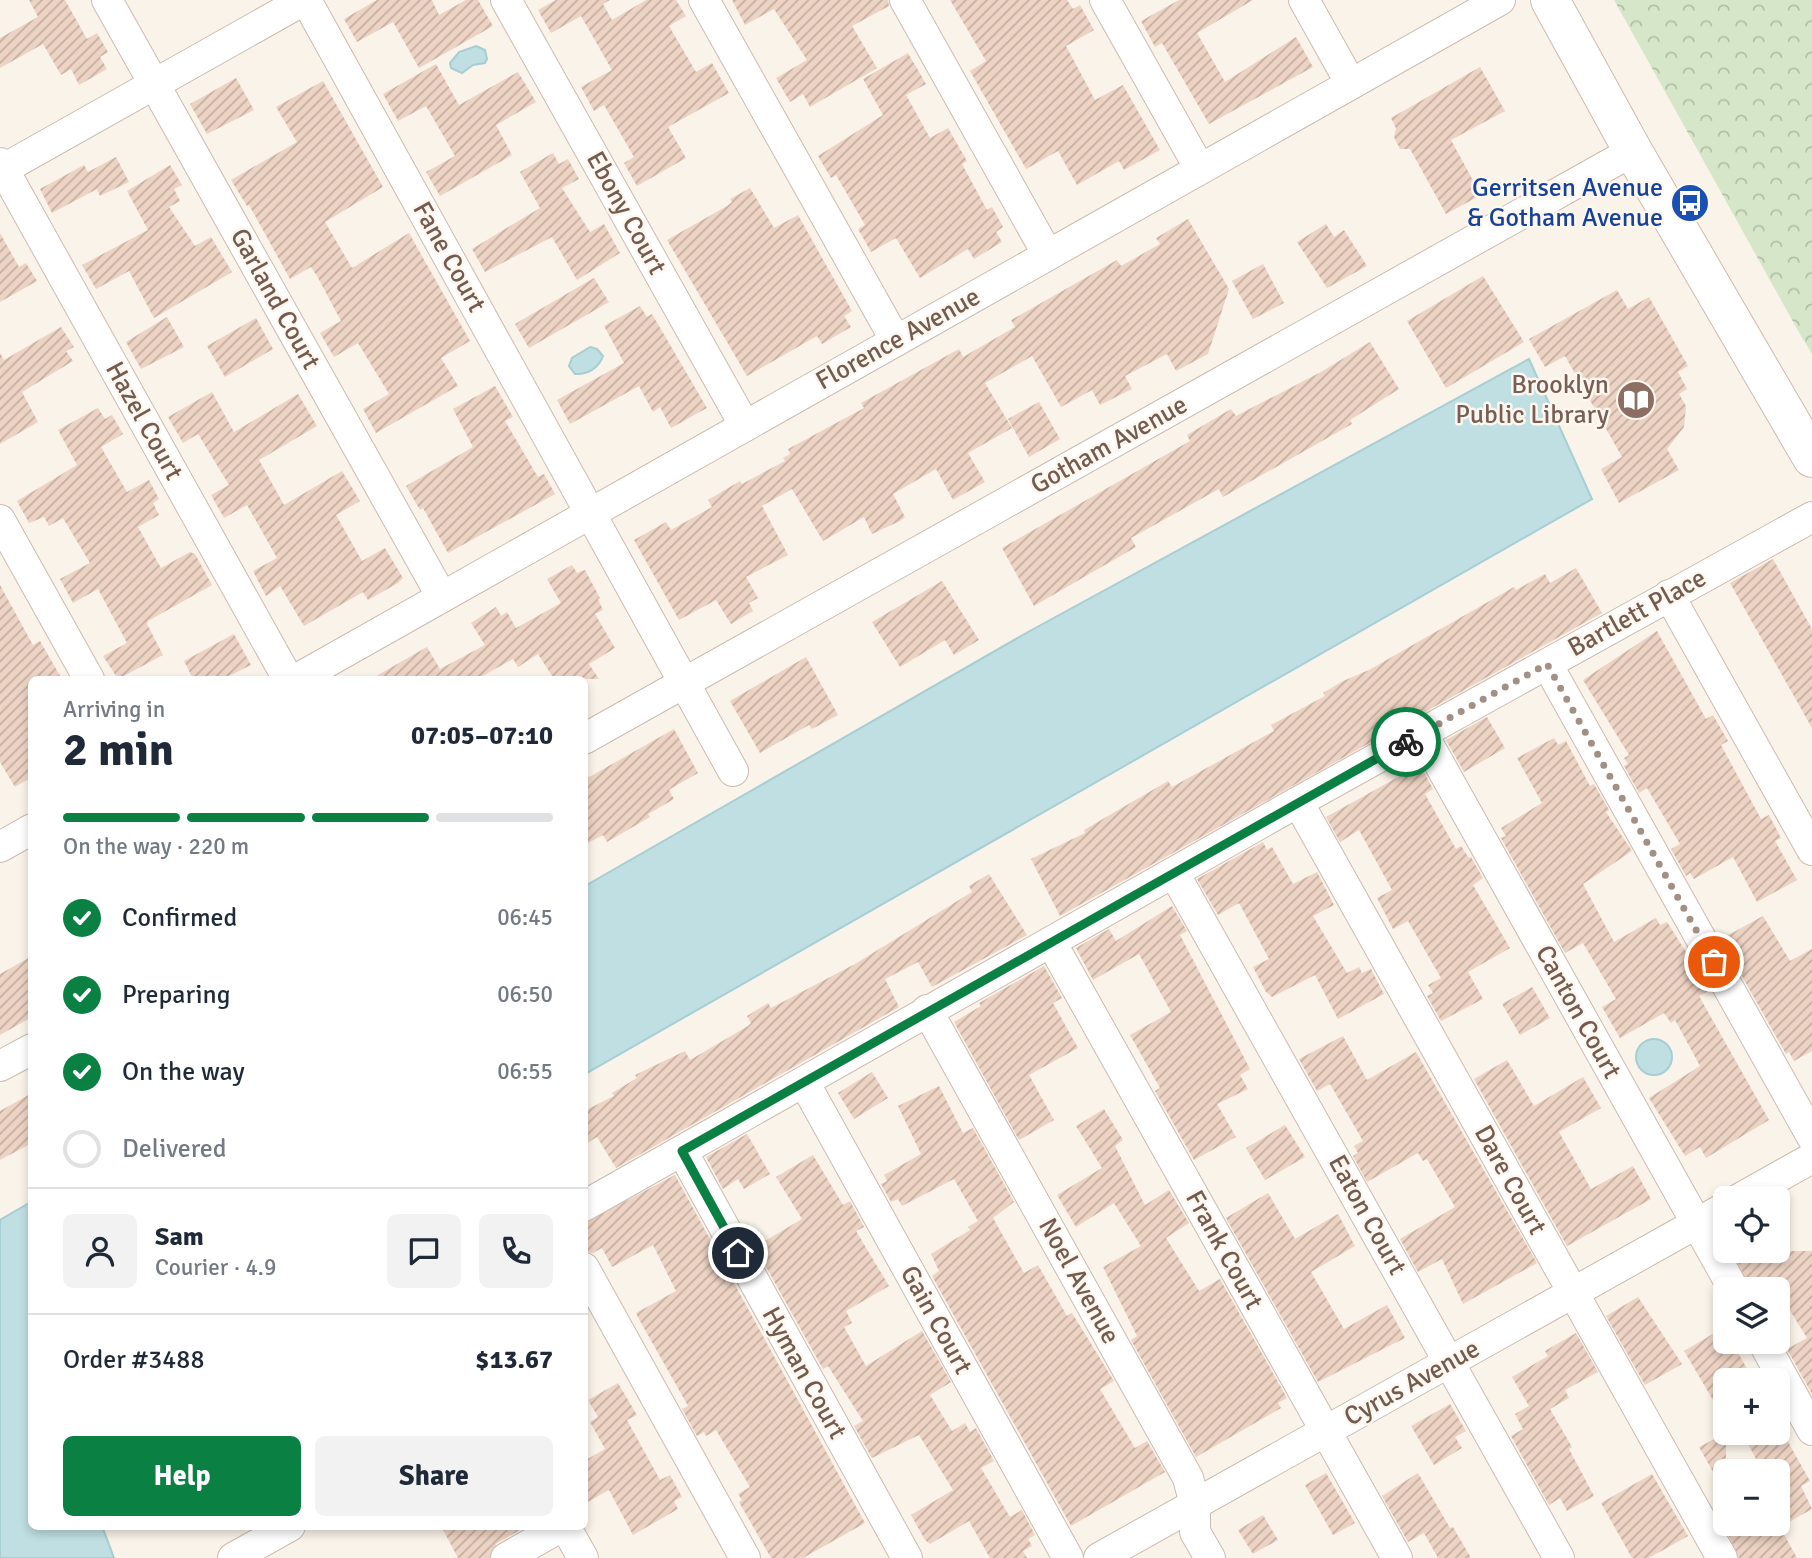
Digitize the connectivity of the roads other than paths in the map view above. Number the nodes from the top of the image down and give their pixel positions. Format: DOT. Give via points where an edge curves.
graph roads {
  1 [pos="107,0"];
  2 [pos="305,0"];
  3 [pos="506,0"];
  4 [pos="704,0"];
  5 [pos="905,0"];
  6 [pos="1105,0"];
  7 [pos="1304,0"];
  8 [pos="1500,0"];
  9 [pos="1550,0"];
  10 [pos="154,84"];
  11 [pos="1351,84"];
  12 [pos="1633,151"];
  13 [pos="1,167"];
  14 [pos="1200,169"];
  15 [pos="1048,255"];
  16 [pos="896,341"];
  17 [pos="745,426"];
  18 [pos="1812,458"];
  19 [pos="591,513"];
  20 [pos="1812,517"];
  21 [pos="0,520"];
  22 [pos="1669,595"];
  23 [pos="442,597"];
  24 [pos="1547,664"];
  25 [pos="87,676"];
  26 [pos="286,676"];
  27 [pos="302,676"];
  28 [pos="684,683"];
  29 [pos="1422,733"];
  30 [pos="588,736"];
  31 [pos="733,771"];
  32 [pos="1298,802"];
  33 [pos="28,831"];
  34 [pos="0,847"];
  35 [pos="1812,849"];
  36 [pos="1174,873"];
  37 [pos="1051,942"];
  38 [pos="927,1010"];
  39 [pos="28,1051"];
  40 [pos="0,1066"];
  41 [pos="804,1082"];
  42 [pos="1812,1138"];
  43 [pos="682,1151"];
  44 [pos="1812,1158"];
  45 [pos="1763,1186"];
  46 [pos="588,1204"];
  47 [pos="1713,1214"];
  48 [pos="1696,1223"];
  49 [pos="588,1275"];
  50 [pos="1727,1277"];
  51 [pos="1573,1292"];
  52 [pos="1770,1354"];
  53 [pos="1449,1363"];
  54 [pos="1812,1430"];
  55 [pos="1326,1431"];
  56 [pos="1195,1504"];
  57 [pos="283,1530"];
  58 [pos="557,1530"];
  59 [pos="566,1530"];
  60 [pos="233,1558"];
  61 [pos="506,1558"];
  62 [pos="583,1558"];
  63 [pos="745,1558"];
  64 [pos="907,1558"];
  65 [pos="1069,1558"];
  66 [pos="1099,1558"];
  67 [pos="1210,1558"];
  68 [pos="1397,1558"];
  69 [pos="1559,1558"];
  70 [pos="1721,1558"];
  1 -- 10 [label="street, Garland Court"];
  2 -- 10 [label="street"];
  2 -- 19 [label="street, Fane Court"];
  3 -- 17 [label="street, Ebony Court"];
  4 -- 16 [label="street"];
  5 -- 15 [label="street"];
  6 -- 14 [label="street"];
  7 -- 11 [label="street"];
  8 -- 11 [label="street, Florence Avenue"];
  9 -- 12 [label="main road"];
  10 -- 13 [label="street"];
  10 -- 23 [label="street, Garland Court"];
  11 -- 14 [label="street, Florence Avenue"];
  12 -- 18 [label="main road"];
  12 -- 28 [label="street, Gotham Avenue"];
  13 -- 26 [label="street, Hazel Court"];
  14 -- 15 [label="street, Florence Avenue"];
  15 -- 16 [label="street, Florence Avenue"];
  16 -- 17 [label="street, Florence Avenue"];
  17 -- 19 [label="street, Florence Avenue"];
  19 -- 23 [label="street, Florence Avenue"];
  19 -- 28 [label="street, Fane Court"];
  20 -- 22 [label="street, Bartlett Place"];
  21 -- 25 [label="street"];
  22 -- 24 [label="street, Bartlett Place"];
  22 -- 35 [label="street"];
  23 -- 27 [label="street, Florence Avenue"];
  24 -- 29 [label="street, Bartlett Place"];
  24 -- 42 [label="street"];
  28 -- 30 [label="street, Gotham Avenue"];
  28 -- 31 [label="street, Fane Court"];
  29 -- 32 [label="street, Bartlett Place"];
  29 -- 48 [label="street, Canton Court"];
  32 -- 36 [label="street, Bartlett Place"];
  32 -- 51 [label="street, Dare Court"];
  33 -- 34 [label="street"];
  36 -- 37 [label="street, Bartlett Place"];
  36 -- 53 [label="street, Eaton Court"];
  37 -- 38 [label="street, Bartlett Place"];
  37 -- 55 [label="street, Frank Court"];
  38 -- 41 [label="street, Bartlett Place"];
  38 -- 56 [label="street, Noel Avenue" via="1188,1478"];
  39 -- 40 [label="street"];
  41 -- 43 [label="street, Bartlett Place"];
  41 -- 65 [label="street, Gain Court"];
  43 -- 46 [label="street, Bartlett Place"];
  43 -- 64 [label="street, Hyman Court"];
  44 -- 45 [label="street"];
  47 -- 48 [label="street, Cyrus Avenue"];
  48 -- 50 [label="street, Canton Court"];
  48 -- 51 [label="street, Cyrus Avenue"];
  49 -- 63 [label="street"];
  51 -- 53 [label="street, Cyrus Avenue"];
  51 -- 70 [label="street, Dare Court"];
  52 -- 54 [label="street"];
  53 -- 55 [label="street, Cyrus Avenue"];
  53 -- 69 [label="street, Eaton Court"];
  55 -- 56 [label="street, Cyrus Avenue"];
  55 -- 68 [label="street, Frank Court"];
  56 -- 66 [label="street, Cyrus Avenue"];
  56 -- 67 [label="street, Noel Avenue" via="1195,1532"];
  57 -- 60 [label="street"];
  58 -- 61 [label="street"];
  59 -- 62 [label="street"];
}
